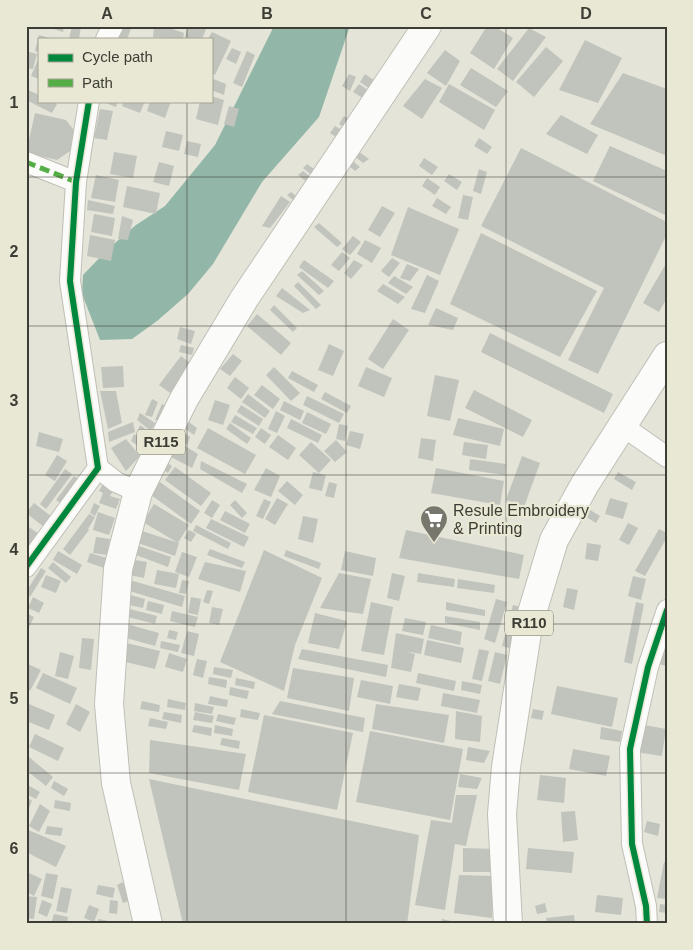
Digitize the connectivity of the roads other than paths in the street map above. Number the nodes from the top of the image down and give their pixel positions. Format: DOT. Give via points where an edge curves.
graph roads {
  1 [pos="113,26"];
  2 [pos="427,26"];
  3 [pos="107,38"];
  4 [pos="89,102"];
  5 [pos="26,162"];
  6 [pos="76,182"];
  7 [pos="667,356"];
  8 [pos="621,425"];
  9 [pos="667,457"];
  10 [pos="98,468"];
  11 [pos="138,492"];
  12 [pos="26,567"];
  13 [pos="667,610"];
  14 [pos="148,924"];
  15 [pos="508,924"];
  16 [pos="647,924"];
  1 -- 3 [label="street"];
  2 -- 11 [label="main road, R115" via="244,299 184,398"];
  4 -- 6 [label="street"];
  5 -- 6 [label="street"];
  6 -- 10 [label="street" via="70,281"];
  7 -- 8 [label="main road, R110"];
  8 -- 9 [label="street"];
  8 -- 15 [label="main road, R110" via="554,540 528,626 502,814"];
  10 -- 11 [label="street" via="116,482"];
  10 -- 12 [label="street"];
  11 -- 14 [label="main road, R115" via="118,569 109,704 116,783"];
  13 -- 16 [label="street" via="648,666 630,749 632,844"];
}
